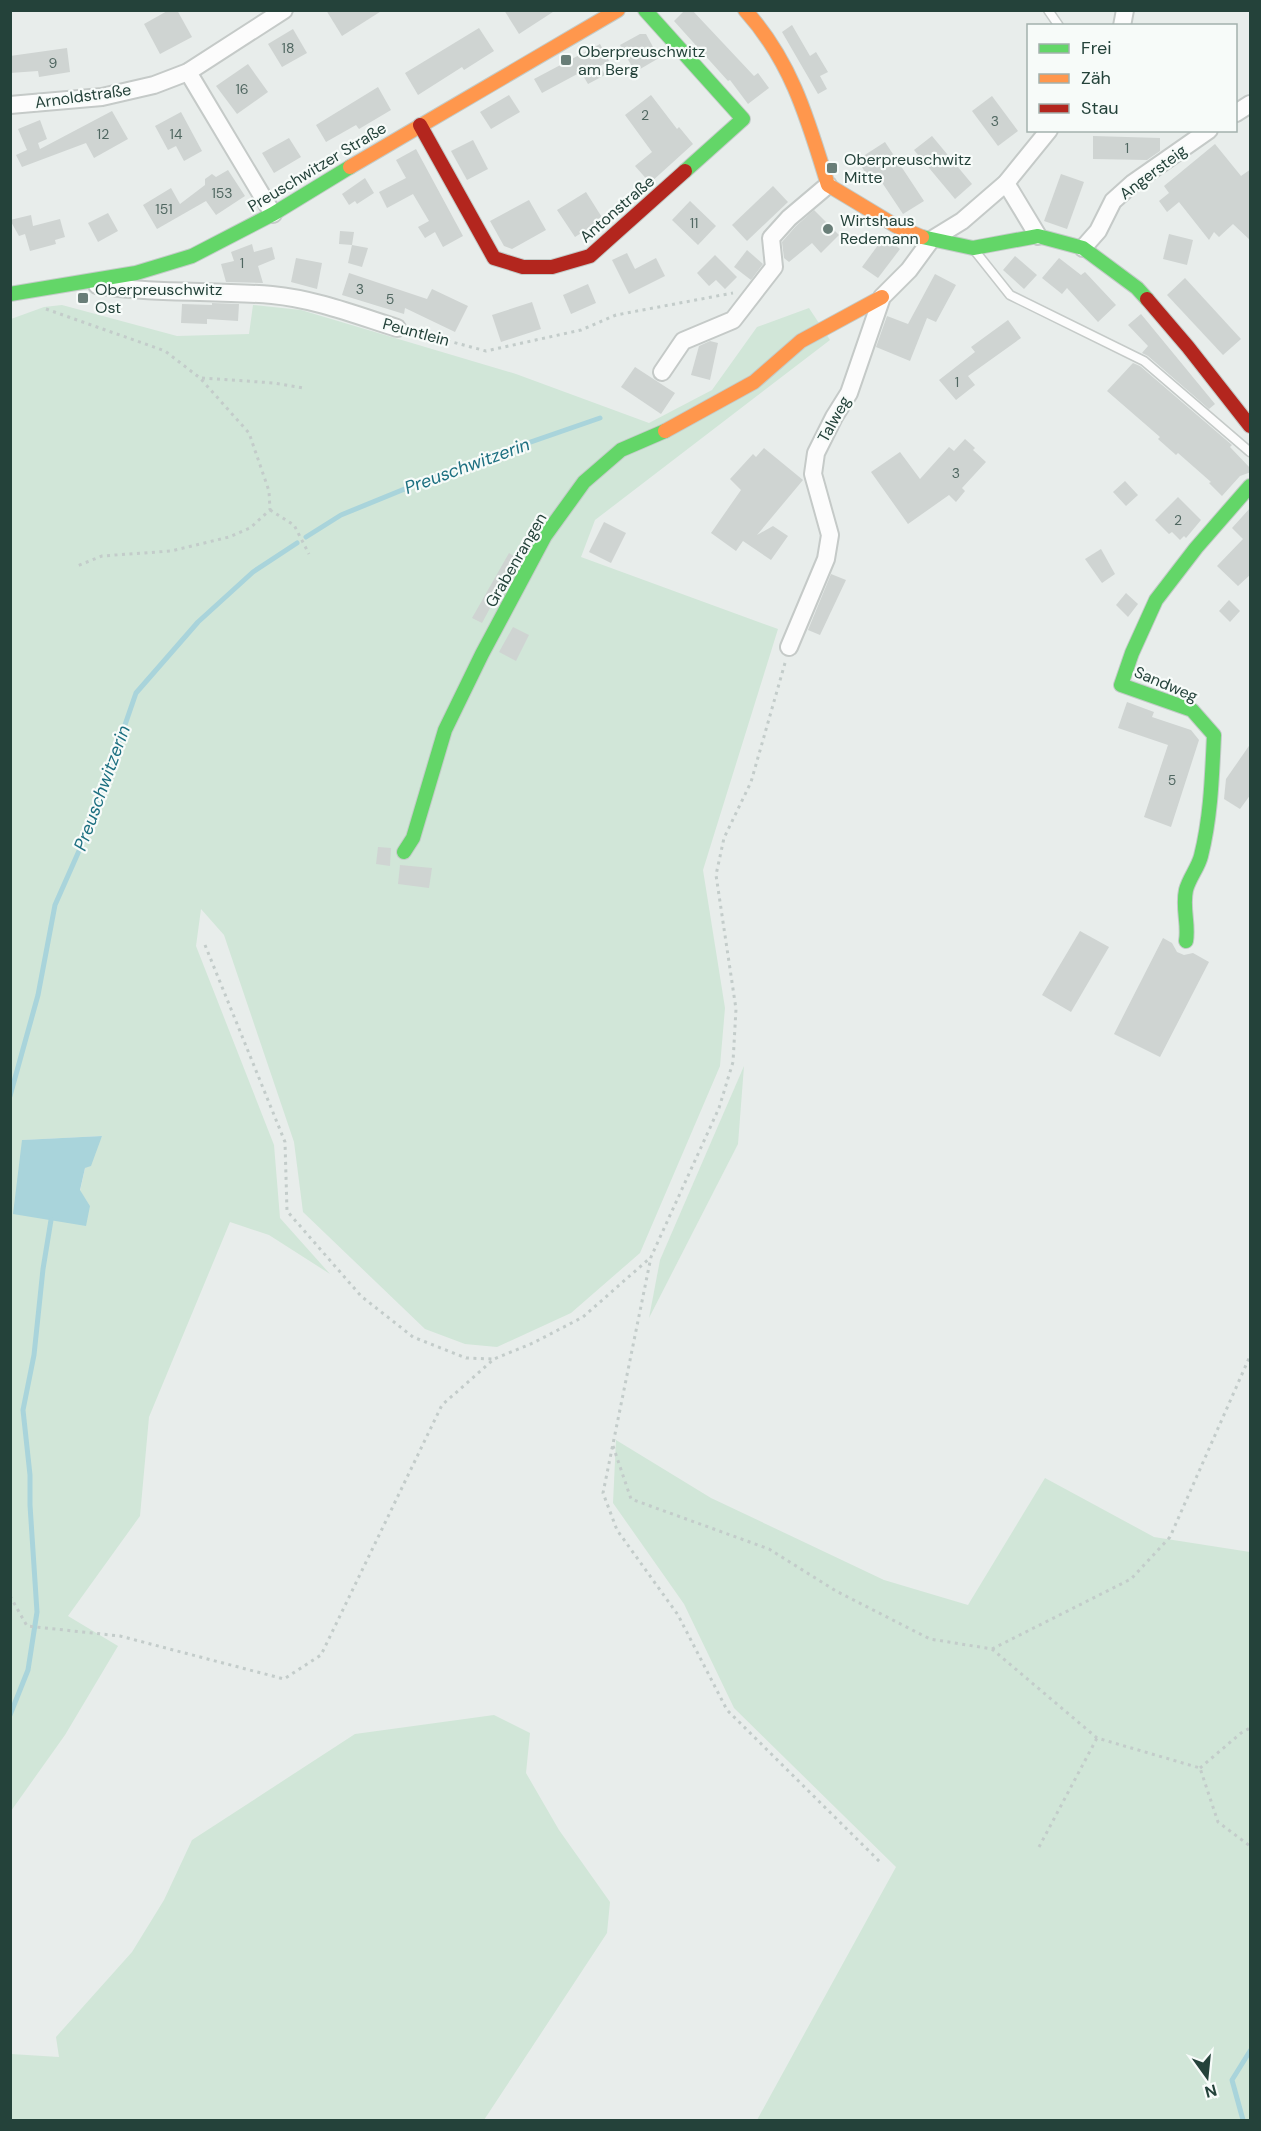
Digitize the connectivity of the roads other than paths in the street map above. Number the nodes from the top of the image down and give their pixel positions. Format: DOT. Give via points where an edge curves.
graph roads {
  1 [pos="284,10"];
  2 [pos="618,10"];
  3 [pos="645,10"];
  4 [pos="1048,10"];
  5 [pos="754,14"];
  6 [pos="1058,24"];
  7 [pos="188,72"];
  8 [pos="1251,104"];
  9 [pos="10,105"];
  10 [pos="1237,112"];
  11 [pos="420,125"];
  12 [pos="1047,132"];
  13 [pos="1206,132"];
  14 [pos="1006,183"];
  15 [pos="828,185"];
  16 [pos="273,214"];
  17 [pos="1038,236"];
  18 [pos="931,240"];
  19 [pos="973,248"];
  20 [pos="1083,248"];
  21 [pos="78,282"];
  22 [pos="10,294"];
  23 [pos="882,297"];
  24 [pos="397,328"];
  25 [pos="662,372"];
  26 [pos="1251,426"];
  27 [pos="1251,452"];
  28 [pos="1251,486"];
  29 [pos="789,647"];
  30 [pos="404,852"];
  31 [pos="1186,941"];
  1 -- 7 [label="street, Arnoldstraße"];
  2 -- 11 [label="street, Preuschwitzer Straße"];
  3 -- 11 [label="street, Antonstraße" via="743,119 590,256 552,267 523,267 494,258"];
  4 -- 6 [label="lane"];
  5 -- 15 [label="street" via="804,104"];
  7 -- 9 [label="street, Arnoldstraße" via="102,97"];
  7 -- 16 [label="street"];
  8 -- 10 [label="street"];
  11 -- 16 [label="street, Preuschwitzer Straße"];
  12 -- 14 [label="street"];
  13 -- 20 [label="street, Angersteig" via="1113,201 1098,231"];
  14 -- 17 [label="street"];
  14 -- 18 [label="street" via="962,221"];
  15 -- 18 [label="street" via="896,226"];
  15 -- 25 [label="street" via="771,238 774,267 734,320 683,341"];
  16 -- 21 [label="street, Preuschwitzer Straße" via="192,256 136,273"];
  17 -- 19 [label="street"];
  17 -- 20 [label="street"];
  18 -- 19 [label="street"];
  18 -- 23 [label="street, Talweg"];
  19 -- 27 [label="lane" via="1010,295 1144,361"];
  20 -- 26 [label="street" via="1137,288"];
  21 -- 22 [label="street, Preuschwitzer Straße"];
  21 -- 24 [label="street, Peuntlein" via="144,291 272,295 315,303"];
  23 -- 29 [label="street, Talweg" via="849,393 816,453 813,474 830,535 826,559"];
  23 -- 30 [label="street, Grabenrangen" via="801,341 754,382 674,427 621,450 584,482 545,536 445,730 413,838"];
  28 -- 31 [label="street, Sandweg" via="1156,600 1121,685 1192,710 1214,735 1209,817 1200,858 1186,890"];
}
